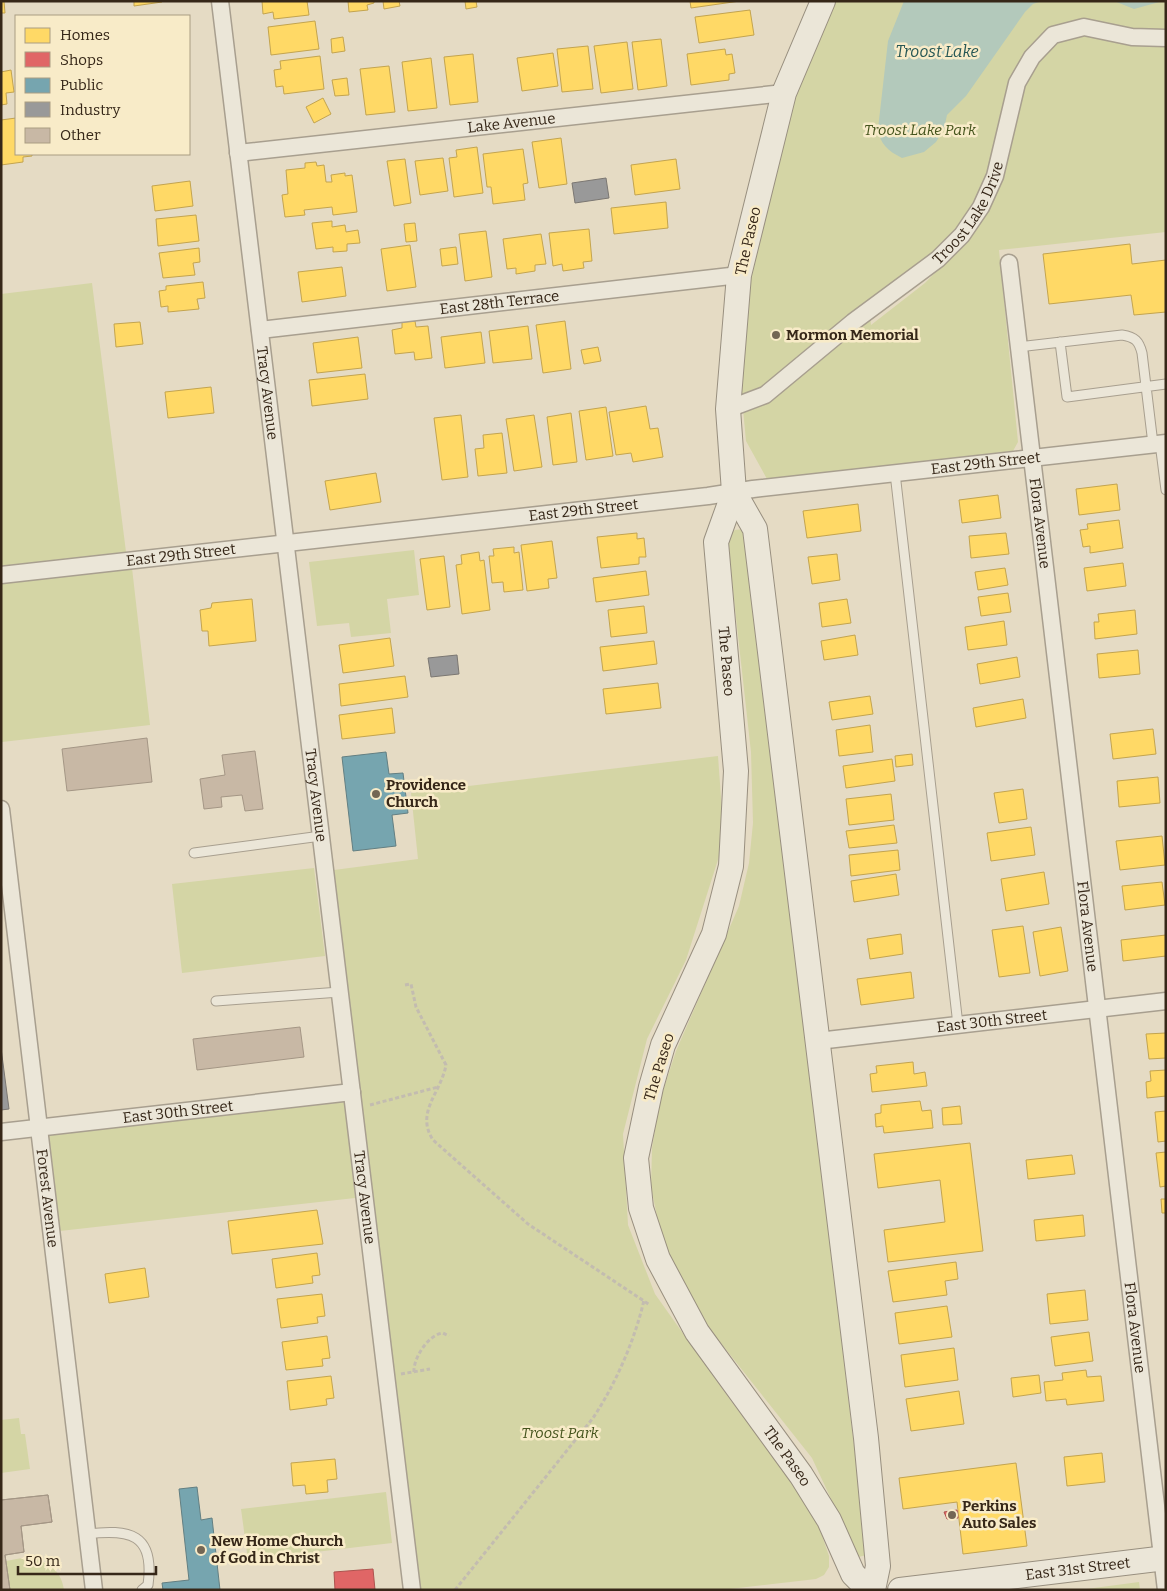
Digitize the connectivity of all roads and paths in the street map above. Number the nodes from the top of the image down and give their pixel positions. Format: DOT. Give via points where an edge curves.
graph roads {
  1 [pos="220,1"];
  2 [pos="823,1"];
  3 [pos="1166,38"];
  4 [pos="784,93"];
  5 [pos="238,153"];
  6 [pos="1008,263"];
  7 [pos="739,275"];
  8 [pos="260,330"];
  9 [pos="1060,342"];
  10 [pos="1018,347"];
  11 [pos="1166,384"];
  12 [pos="1146,387"];
  13 [pos="728,409"];
  14 [pos="1160,443"];
  15 [pos="1032,459"];
  16 [pos="895,473"];
  17 [pos="1166,490"];
  18 [pos="734,492"];
  19 [pos="286,542"];
  20 [pos="1,575"];
  21 [pos="1,809"];
  22 [pos="321,836"];
  23 [pos="194,854"];
  24 [pos="5,878"];
  25 [pos="405,985"];
  26 [pos="340,992"];
  27 [pos="216,1001"];
  28 [pos="1166,1001"];
  29 [pos="1097,1009"];
  30 [pos="958,1025"];
  31 [pos="818,1042"];
  32 [pos="438,1087"];
  33 [pos="352,1092"];
  34 [pos="370,1105"];
  35 [pos="40,1128"];
  36 [pos="1,1132"];
  37 [pos="644,1300"];
  38 [pos="650,1305"];
  39 [pos="449,1336"];
  40 [pos="430,1369"];
  41 [pos="414,1372"];
  42 [pos="400,1374"];
  43 [pos="87,1534"];
  44 [pos="1164,1559"];
  45 [pos="94,1590"];
  46 [pos="142,1590"];
  47 [pos="412,1590"];
  48 [pos="455,1590"];
  49 [pos="869,1590"];
  50 [pos="873,1590"];
  51 [pos="900,1590"];
  52 [pos="1166,1590"];
  1 -- 5 [label="street, Tracy Avenue"];
  2 -- 4 [label="main road, The Paseo"];
  3 -- 13 [label="street, Troost Lake Drive" via="1132,37 1084,27 1053,36 1032,57 1017,83 995,176 962,235 938,259 853,322 765,395"];
  4 -- 5 [label="street, Lake Avenue"];
  4 -- 7 [label="main road, The Paseo"];
  5 -- 8 [label="street, Tracy Avenue"];
  6 -- 10 [label="street, Flora Avenue"];
  7 -- 8 [label="street, East 28th Terrace"];
  7 -- 13 [label="main road, The Paseo"];
  8 -- 19 [label="street, Tracy Avenue"];
  9 -- 10 [label="lane"];
  9 -- 12 [label="lane" via="1122,335 1133,337 1140,344"];
  9 -- 12 [label="lane" via="1067,397"];
  10 -- 15 [label="street, Flora Avenue"];
  11 -- 12 [label="lane"];
  12 -- 14 [label="lane"];
  13 -- 18 [label="main road, The Paseo"];
  14 -- 15 [label="street, East 29th Street"];
  14 -- 17 [label="lane"];
  15 -- 16 [label="street, East 29th Street"];
  15 -- 29 [label="street, Flora Avenue"];
  16 -- 18 [label="street, East 29th Street"];
  16 -- 30 [label="lane"];
  18 -- 19 [label="street, East 29th Street"];
  18 -- 31 [label="main road, The Paseo" via="755,529"];
  18 -- 49 [label="main road, The Paseo" via="716,542 736,771 731,866 714,934 663,1045 650,1087 636,1158 641,1208 658,1259 697,1332 801,1475 829,1520 853,1574"];
  19 -- 20 [label="street, East 29th Street"];
  19 -- 22 [label="street, Tracy Avenue"];
  21 -- 24 [label="street, Forest Avenue"];
  22 -- 23 [label="lane"];
  22 -- 26 [label="street, Tracy Avenue"];
  24 -- 35 [label="street, Forest Avenue"];
  25 -- 32 [label="path" via="411,984 416,1007 444,1061 445,1072"];
  26 -- 27 [label="lane"];
  26 -- 33 [label="street, Tracy Avenue"];
  28 -- 29 [label="street, East 30th Street"];
  29 -- 30 [label="street, East 30th Street"];
  29 -- 44 [label="street, Flora Avenue"];
  30 -- 31 [label="street, East 30th Street"];
  31 -- 50 [label="main road, The Paseo" via="866,1438 878,1566"];
  32 -- 34 [label="path"];
  32 -- 37 [label="path" via="425,1120 433,1140 528,1224"];
  33 -- 35 [label="street, East 30th Street"];
  33 -- 47 [label="street, Tracy Avenue"];
  35 -- 36 [label="street, East 30th Street"];
  35 -- 43 [label="street, Forest Avenue"];
  37 -- 38 [label="path"];
  37 -- 48 [label="path" via="620,1369 598,1411"];
  39 -- 41 [label="path" via="440,1333 432,1337 415,1358"];
  40 -- 41 [label="path"];
  41 -- 42 [label="path"];
  43 -- 45 [label="street, Forest Avenue"];
  43 -- 46 [label="lane" via="116,1531 138,1538 148,1560 148,1585"];
  44 -- 51 [label="main road, East 31st Street"];
  44 -- 52 [label="street, Flora Avenue"];
}
